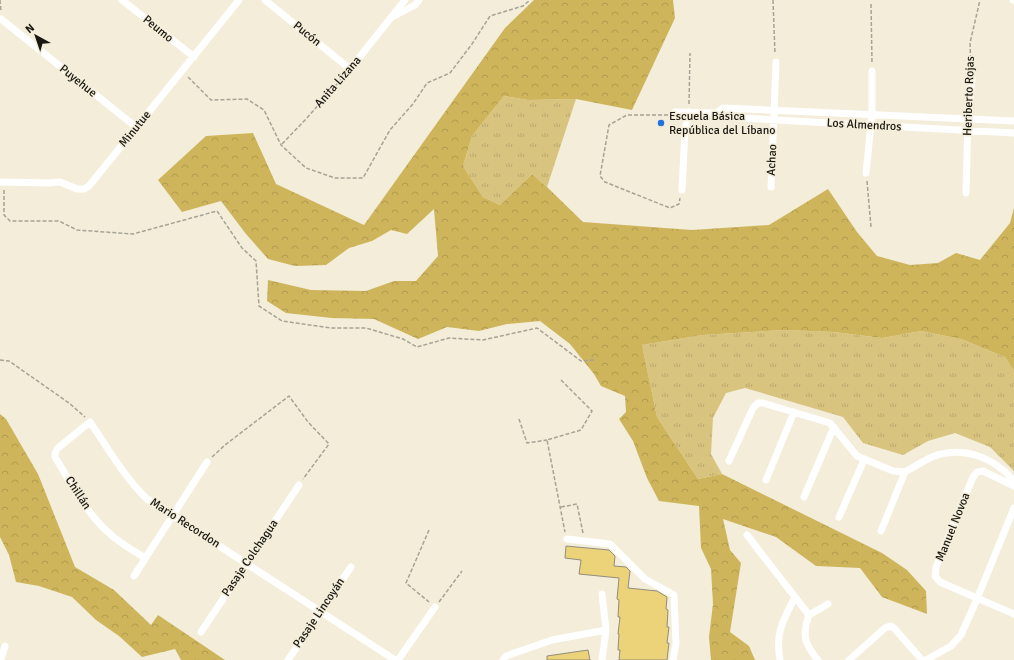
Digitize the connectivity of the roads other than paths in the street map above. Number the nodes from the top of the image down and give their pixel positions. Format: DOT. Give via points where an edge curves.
graph roads {
  1 [pos="122,0"];
  2 [pos="239,0"];
  3 [pos="265,0"];
  4 [pos="405,0"];
  5 [pos="414,2"];
  6 [pos="392,17"];
  7 [pos="1,19"];
  8 [pos="194,57"];
  9 [pos="776,62"];
  10 [pos="350,69"];
  11 [pos="872,71"];
  12 [pos="972,79"];
  13 [pos="774,110"];
  14 [pos="675,112"];
  15 [pos="689,112"];
  16 [pos="716,112"];
  17 [pos="872,114"];
  18 [pos="968,119"];
  19 [pos="774,120"];
  20 [pos="1014,121"];
  21 [pos="871,125"];
  22 [pos="136,127"];
  23 [pos="968,130"];
  24 [pos="1014,133"];
  25 [pos="866,173"];
  26 [pos="2,182"];
  27 [pos="771,187"];
  28 [pos="682,190"];
  29 [pos="966,193"];
  30 [pos="794,412"];
  31 [pos="90,422"];
  32 [pos="834,427"];
  33 [pos="864,460"];
  34 [pos="729,461"];
  35 [pos="207,462"];
  36 [pos="905,472"];
  37 [pos="766,480"];
  38 [pos="1014,481"];
  39 [pos="298,485"];
  40 [pos="1014,486"];
  41 [pos="804,497"];
  42 [pos="1014,508"];
  43 [pos="173,515"];
  44 [pos="839,518"];
  45 [pos="1012,518"];
  46 [pos="881,531"];
  47 [pos="747,535"];
  48 [pos="567,539"];
  49 [pos="145,558"];
  50 [pos="247,563"];
  51 [pos="351,567"];
  52 [pos="134,576"];
  53 [pos="602,594"];
  54 [pos="795,597"];
  55 [pos="977,599"];
  56 [pos="828,604"];
  57 [pos="435,607"];
  58 [pos="320,612"];
  59 [pos="809,614"];
  60 [pos="1014,614"];
  61 [pos="606,630"];
  62 [pos="201,632"];
  63 [pos="5,646"];
  64 [pos="1,660"];
  65 [pos="288,660"];
  66 [pos="395,660"];
  67 [pos="398,660"];
  68 [pos="503,660"];
  69 [pos="602,660"];
  70 [pos="673,660"];
  71 [pos="780,660"];
  72 [pos="818,660"];
  73 [pos="849,660"];
  74 [pos="922,660"];
  75 [pos="926,660"];
  1 -- 8 [label="street, Peumo"];
  2 -- 8 [label="street, Minutue"];
  3 -- 10 [label="street, Pucón"];
  4 -- 6 [label="street, Anita Lizana"];
  5 -- 6 [label="street, Anita Lizana"];
  6 -- 10 [label="street, Anita Lizana"];
  7 -- 22 [label="street, Puyehue"];
  8 -- 22 [label="street, Minutue"];
  9 -- 13 [label="street, Achao"];
  11 -- 17 [label="street"];
  12 -- 18 [label="street, Heriberto Rojas"];
  13 -- 16 [label="street, Los Almendros" via="723,108"];
  13 -- 17 [label="street, Los Almendros"];
  13 -- 19 [label="street, Achao"];
  14 -- 15 [label="street, Los Almendros"];
  15 -- 16 [label="street, Los Almendros"];
  15 -- 28 [label="street" via="685,130"];
  16 -- 19 [label="street, Los Almendros" via="723,117"];
  17 -- 18 [label="street, Los Almendros"];
  17 -- 21 [label="street"];
  18 -- 20 [label="street, Los Almendros"];
  18 -- 23 [label="street, Heriberto Rojas"];
  19 -- 21 [label="street, Los Almendros"];
  19 -- 27 [label="street, Achao"];
  21 -- 23 [label="street, Los Almendros"];
  21 -- 25 [label="street"];
  22 -- 26 [label="street, Minutue" via="84,189 60,182"];
  23 -- 24 [label="street, Los Almendros"];
  23 -- 29 [label="street, Heriberto Rojas"];
  30 -- 32 [label="street" via="830,423"];
  30 -- 34 [label="street" via="758,403 753,408"];
  30 -- 37 [label="street"];
  31 -- 43 [label="street, Mario Recordon" via="138,490"];
  31 -- 49 [label="street, Chillán" via="58,448 55,457 101,525"];
  32 -- 33 [label="street" via="857,456"];
  32 -- 41 [label="street"];
  33 -- 36 [label="street" via="893,471"];
  33 -- 44 [label="street"];
  35 -- 43 [label="street"];
  36 -- 38 [label="street" via="931,457 946,452 974,453 989,460"];
  36 -- 46 [label="street"];
  39 -- 50 [label="street, Pasaje Colchagua"];
  40 -- 55 [label="street, Manuel Novoa" via="983,471 977,472 936,567 935,576 940,582"];
  42 -- 45 [label="street"];
  43 -- 49 [label="street"];
  43 -- 50 [label="street, Mario Recordon"];
  45 -- 55 [label="street"];
  47 -- 54 [label="street"];
  48 -- 70 [label="street" via="610,544 645,579 674,595 676,643"];
  49 -- 52 [label="street"];
  50 -- 58 [label="street, Mario Recordon"];
  50 -- 62 [label="street, Pasaje Colchagua"];
  51 -- 58 [label="street, Pasaje Lincoyán"];
  53 -- 61 [label="street"];
  54 -- 59 [label="street"];
  54 -- 71 [label="street" via="779,631"];
  55 -- 60 [label="street"];
  55 -- 75 [label="street" via="961,635 951,646"];
  56 -- 59 [label="street"];
  57 -- 67 [label="street"];
  58 -- 65 [label="street, Pasaje Lincoyán"];
  58 -- 66 [label="street, Mario Recordon"];
  59 -- 72 [label="street" via="805,628 807,646"];
  61 -- 68 [label="street" via="552,640 506,656"];
  61 -- 69 [label="street"];
  63 -- 64 [label="street"];
  73 -- 74 [label="street" via="890,626"];
}
